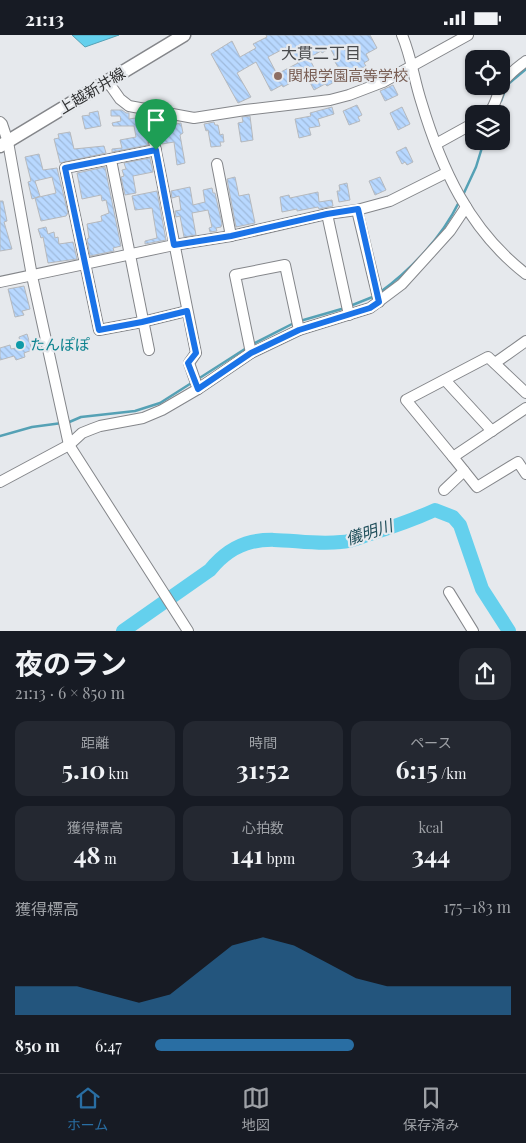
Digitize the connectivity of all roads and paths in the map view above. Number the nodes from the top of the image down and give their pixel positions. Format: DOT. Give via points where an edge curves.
graph roads {
  1 [pos="184,35"];
  2 [pos="402,35"];
  3 [pos="468,35"];
  4 [pos="526,61"];
  5 [pos="412,67"];
  6 [pos="108,81"];
  7 [pos="494,105"];
  8 [pos="148,111"];
  9 [pos="0,122"];
  10 [pos="465,128"];
  11 [pos="4,144"];
  12 [pos="436,144"];
  13 [pos="156,150"];
  14 [pos="111,160"];
  15 [pos="217,164"];
  16 [pos="446,173"];
  17 [pos="466,207"];
  18 [pos="358,209"];
  19 [pos="327,214"];
  20 [pos="231,236"];
  21 [pos="174,245"];
  22 [pos="130,255"];
  23 [pos="86,264"];
  24 [pos="526,273"];
  25 [pos="32,276"];
  26 [pos="0,282"];
  27 [pos="379,302"];
  28 [pos="187,311"];
  29 [pos="349,315"];
  30 [pos="142,322"];
  31 [pos="299,330"];
  32 [pos="526,341"];
  33 [pos="149,350"];
  34 [pos="251,353"];
  35 [pos="495,363"];
  36 [pos="445,380"];
  37 [pos="198,389"];
  38 [pos="526,393"];
  39 [pos="526,408"];
  40 [pos="492,431"];
  41 [pos="69,445"];
  42 [pos="453,457"];
  43 [pos="464,471"];
  44 [pos="526,473"];
  45 [pos="0,482"];
  46 [pos="444,490"];
  47 [pos="449,593"];
  48 [pos="188,631"];
  49 [pos="474,631"];
  1 -- 6 [label="main road, 上越新井線"];
  2 -- 5 [label="street"];
  3 -- 5 [label="street"];
  4 -- 7 [label="street" via="506,78"];
  5 -- 8 [label="street" via="383,82 330,100 194,118"];
  5 -- 12 [label="street"];
  6 -- 8 [label="street" via="129,106"];
  6 -- 11 [label="main road, 上越新井線"];
  8 -- 13 [label="street"];
  9 -- 11 [label="street"];
  10 -- 12 [label="street"];
  11 -- 25 [label="street"];
  12 -- 16 [label="street"];
  13 -- 14 [label="street"];
  13 -- 21 [label="street"];
  14 -- 22 [label="street"];
  14 -- 23 [label="street" via="65,168"];
  15 -- 20 [label="street"];
  16 -- 17 [label="street"];
  16 -- 18 [label="street" via="390,201"];
  17 -- 24 [label="street" via="493,245"];
  17 -- 27 [label="street" via="450,231 402,285"];
  18 -- 19 [label="street"];
  18 -- 27 [label="street"];
  19 -- 20 [label="street"];
  19 -- 29 [label="street"];
  20 -- 21 [label="street"];
  21 -- 22 [label="street"];
  21 -- 28 [label="street"];
  22 -- 23 [label="street"];
  22 -- 30 [label="street"];
  23 -- 25 [label="street"];
  23 -- 30 [label="street" via="99,330"];
  25 -- 26 [label="street"];
  25 -- 41 [label="street"];
  27 -- 29 [label="street"];
  28 -- 30 [label="street"];
  28 -- 37 [label="street" via="196,353 188,363"];
  29 -- 31 [label="street"];
  30 -- 33 [label="street"];
  31 -- 34 [label="street"];
  31 -- 34 [label="street" via="285,265 235,275"];
  32 -- 35 [label="street"];
  34 -- 37 [label="street"];
  35 -- 36 [label="street" via="488,357"];
  35 -- 38 [label="street"];
  36 -- 40 [label="street"];
  36 -- 42 [label="street" via="404,396"];
  37 -- 41 [label="street" via="143,418 100,425 82,433"];
  39 -- 40 [label="street"];
  40 -- 42 [label="street"];
  41 -- 45 [label="street"];
  41 -- 48 [label="street"];
  42 -- 43 [label="street"];
  43 -- 44 [label="street" via="476,487 518,462"];
  43 -- 46 [label="street"];
  47 -- 49 [label="street"];
}
